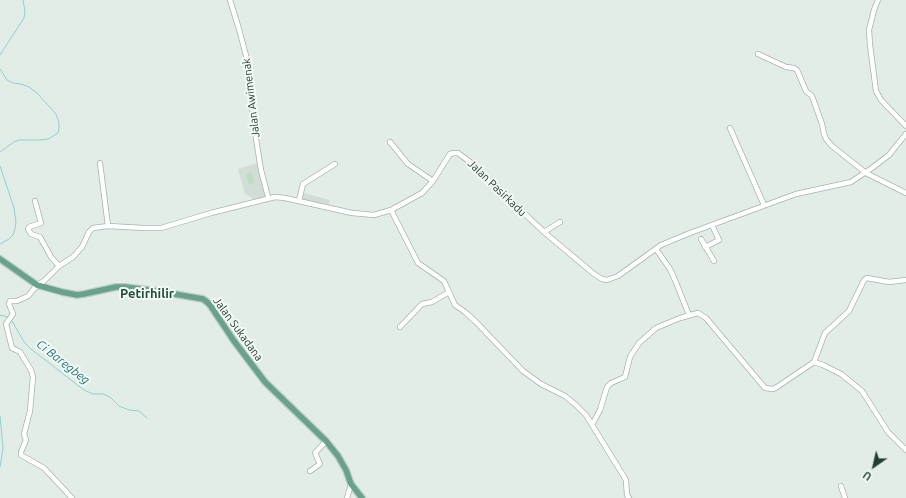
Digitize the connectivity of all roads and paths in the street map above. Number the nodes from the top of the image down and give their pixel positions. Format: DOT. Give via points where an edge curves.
graph roads {
  1 [pos="230,0"];
  2 [pos="878,0"];
  3 [pos="758,54"];
  4 [pos="906,126"];
  5 [pos="730,128"];
  6 [pos="906,134"];
  7 [pos="390,142"];
  8 [pos="100,163"];
  9 [pos="335,164"];
  10 [pos="866,173"];
  11 [pos="433,181"];
  12 [pos="906,193"];
  13 [pos="268,197"];
  14 [pos="35,200"];
  15 [pos="300,201"];
  16 [pos="764,205"];
  17 [pos="391,210"];
  18 [pos="560,222"];
  19 [pos="712,225"];
  20 [pos="108,226"];
  21 [pos="544,232"];
  22 [pos="701,240"];
  23 [pos="705,247"];
  24 [pos="656,249"];
  25 [pos="0,259"];
  26 [pos="714,260"];
  27 [pos="59,266"];
  28 [pos="906,280"];
  29 [pos="37,285"];
  30 [pos="449,292"];
  31 [pos="689,315"];
  32 [pos="400,326"];
  33 [pos="814,362"];
  34 [pos="592,425"];
  35 [pos="326,441"];
  36 [pos="906,450"];
  37 [pos="310,471"];
  38 [pos="351,484"];
  39 [pos="842,486"];
  40 [pos="72,498"];
  41 [pos="348,498"];
  42 [pos="362,498"];
  43 [pos="628,498"];
  44 [pos="845,498"];
  1 -- 13 [label="street, Jalan Awimenak" via="248,63 257,145"];
  2 -- 4 [label="street" via="869,30 876,91"];
  3 -- 10 [label="street" via="797,70 806,91 812,96 826,139"];
  5 -- 16 [label="street"];
  6 -- 10 [label="street, Jalan Pasirkadu" via="889,155"];
  7 -- 11 [label="street" via="408,164"];
  8 -- 20 [label="street"];
  9 -- 15 [label="street" via="303,184"];
  10 -- 12 [label="street"];
  10 -- 16 [label="street, Jalan Pasirkadu" via="851,182 796,194"];
  11 -- 17 [label="street, Jalan Pasirkadu" via="409,202"];
  11 -- 21 [label="street, Jalan Pasirkadu" via="450,154 458,153"];
  13 -- 15 [label="street, Jalan Pasirkadu"];
  13 -- 20 [label="street, Jalan Pasirkadu" via="161,228"];
  14 -- 27 [label="street" via="41,223 28,229 31,234 40,237 50,257"];
  15 -- 17 [label="street, Jalan Pasirkadu" via="366,215"];
  16 -- 19 [label="street, Jalan Pasirkadu"];
  17 -- 30 [label="street" via="418,263 444,281"];
  18 -- 21 [label="street"];
  19 -- 23 [label="street" via="719,240"];
  19 -- 24 [label="street, Jalan Pasirkadu"];
  20 -- 27 [label="street, Jalan Pasirkadu" via="93,228 82,247"];
  21 -- 24 [label="street, Jalan Pasirkadu" via="594,274 607,280 618,276"];
  22 -- 23 [label="street"];
  23 -- 26 [label="street"];
  24 -- 31 [label="street" via="675,280"];
  25 -- 29 [label="main road, Jalan Sukadana"];
  27 -- 29 [label="street, Jalan Pasirkadu"];
  28 -- 33 [label="street" via="864,280 850,311 825,333"];
  29 -- 35 [label="main road, Jalan Sukadana" via="77,295 125,287 203,299 210,305 265,382"];
  29 -- 40 [label="street, Jalan Pasirkadu" via="28,296 10,301 13,312 6,324 12,348 20,352 33,377 30,411 24,434 26,440 20,455 44,468"];
  30 -- 32 [label="street" via="432,302 422,304"];
  30 -- 34 [label="street" via="454,306 476,322 523,371 565,396"];
  31 -- 33 [label="street" via="698,313 706,318 765,388 777,387"];
  31 -- 34 [label="street" via="656,328 639,343 630,357 625,377 607,387"];
  33 -- 36 [label="street" via="841,374 856,385 888,432"];
  34 -- 43 [label="street" via="626,480"];
  35 -- 37 [label="street" via="315,453 320,464"];
  35 -- 38 [label="main road, Jalan Sukadana" via="338,456"];
  38 -- 41 [label="street"];
  38 -- 42 [label="main road, Jalan Sukadana"];
  39 -- 44 [label="street"];
}
